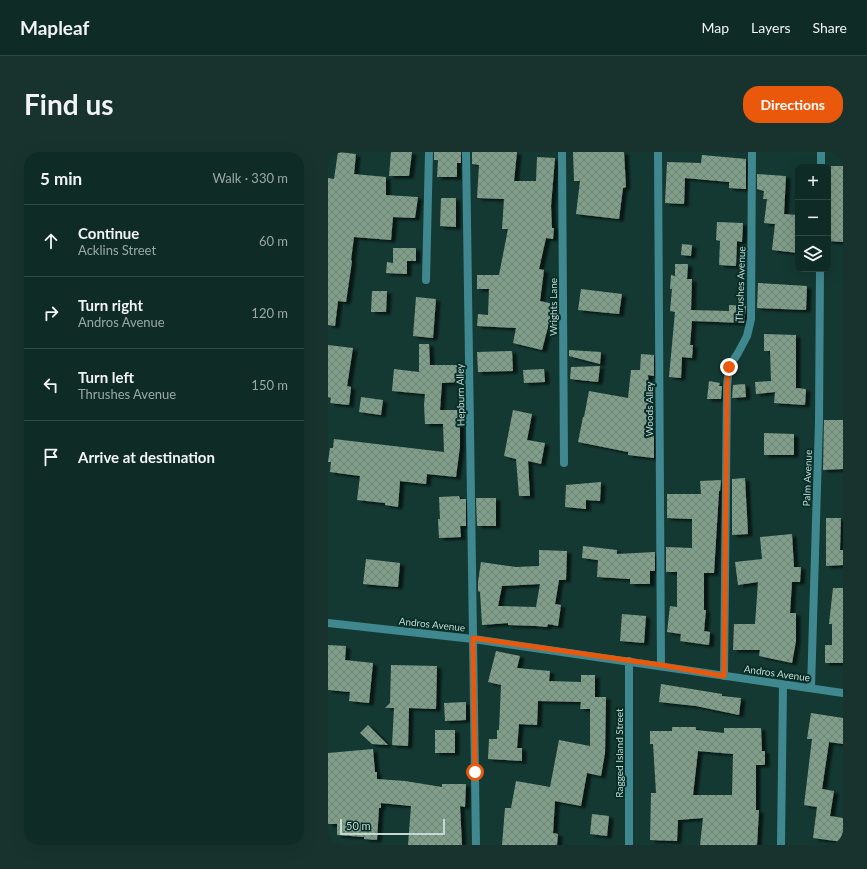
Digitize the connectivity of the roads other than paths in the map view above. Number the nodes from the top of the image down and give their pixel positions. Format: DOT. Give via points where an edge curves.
graph roads {
  1 [pos="428,152"];
  2 [pos="466,152"];
  3 [pos="562,152"];
  4 [pos="658,152"];
  5 [pos="752,152"];
  6 [pos="821,152"];
  7 [pos="821,164"];
  8 [pos="820,272"];
  9 [pos="426,280"];
  10 [pos="564,463"];
  11 [pos="328,623"];
  12 [pos="473,638"];
  13 [pos="629,661"];
  14 [pos="661,665"];
  15 [pos="724,676"];
  16 [pos="783,684"];
  17 [pos="811,688"];
  18 [pos="843,693"];
  19 [pos="476,845"];
  20 [pos="629,845"];
  21 [pos="781,845"];
  1 -- 9 [label="street"];
  2 -- 12 [label="street, Hepburn Alley"];
  3 -- 10 [label="street, Wrights Lane"];
  4 -- 14 [label="street, Woods Alley"];
  5 -- 15 [label="street, Thrushes Avenue" via="751,319 746,336 729,367 727,386"];
  6 -- 7 [label="street"];
  8 -- 17 [label="street, Palm Avenue" via="819,421"];
  11 -- 12 [label="street, Andros Avenue"];
  12 -- 13 [label="street, Andros Avenue"];
  12 -- 19 [label="street, Hepburn Alley"];
  13 -- 14 [label="street, Andros Avenue"];
  13 -- 20 [label="street, Ragged Island Street"];
  14 -- 15 [label="street, Andros Avenue"];
  15 -- 16 [label="street, Andros Avenue"];
  16 -- 17 [label="street, Andros Avenue"];
  16 -- 21 [label="street"];
  17 -- 18 [label="street, Andros Avenue"];
}
